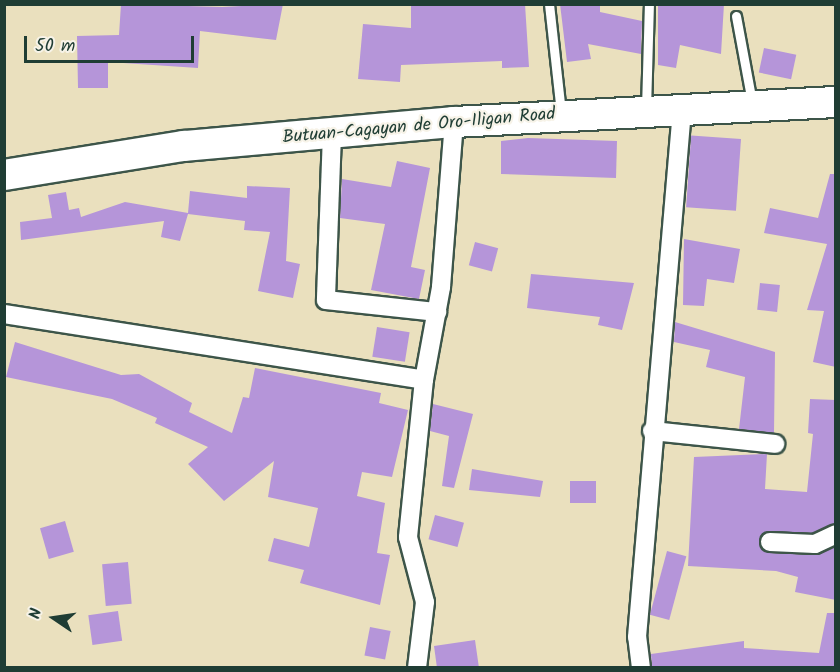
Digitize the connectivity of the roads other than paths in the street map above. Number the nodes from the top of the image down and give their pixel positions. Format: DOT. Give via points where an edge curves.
graph roads {
  1 [pos="549,4"];
  2 [pos="649,4"];
  3 [pos="736,16"];
  4 [pos="836,102"];
  5 [pos="753,107"];
  6 [pos="682,110"];
  7 [pos="646,112"];
  8 [pos="561,114"];
  9 [pos="454,122"];
  10 [pos="332,134"];
  11 [pos="4,175"];
  12 [pos="437,312"];
  13 [pos="4,314"];
  14 [pos="424,380"];
  15 [pos="652,431"];
  16 [pos="776,444"];
  17 [pos="836,534"];
  18 [pos="770,542"];
  19 [pos="417,668"];
  20 [pos="641,668"];
  1 -- 8 [label="lane"];
  2 -- 7 [label="lane"];
  3 -- 5 [label="lane"];
  4 -- 5 [label="highway, Butuan-Cagayan de Oro-Iligan Road"];
  5 -- 6 [label="highway, Butuan-Cagayan de Oro-Iligan Road"];
  6 -- 7 [label="highway, Butuan-Cagayan de Oro-Iligan Road"];
  6 -- 15 [label="street"];
  7 -- 8 [label="highway, Butuan-Cagayan de Oro-Iligan Road"];
  8 -- 9 [label="highway, Butuan-Cagayan de Oro-Iligan Road"];
  9 -- 10 [label="highway, Butuan-Cagayan de Oro-Iligan Road"];
  9 -- 12 [label="street"];
  10 -- 11 [label="highway, Butuan-Cagayan de Oro-Iligan Road" via="184,146"];
  10 -- 12 [label="street" via="326,300"];
  12 -- 14 [label="street"];
  13 -- 14 [label="street"];
  14 -- 19 [label="street" via="408,537 425,602"];
  15 -- 16 [label="street"];
  15 -- 20 [label="street" via="637,637"];
  17 -- 18 [label="street" via="815,544"];
}
